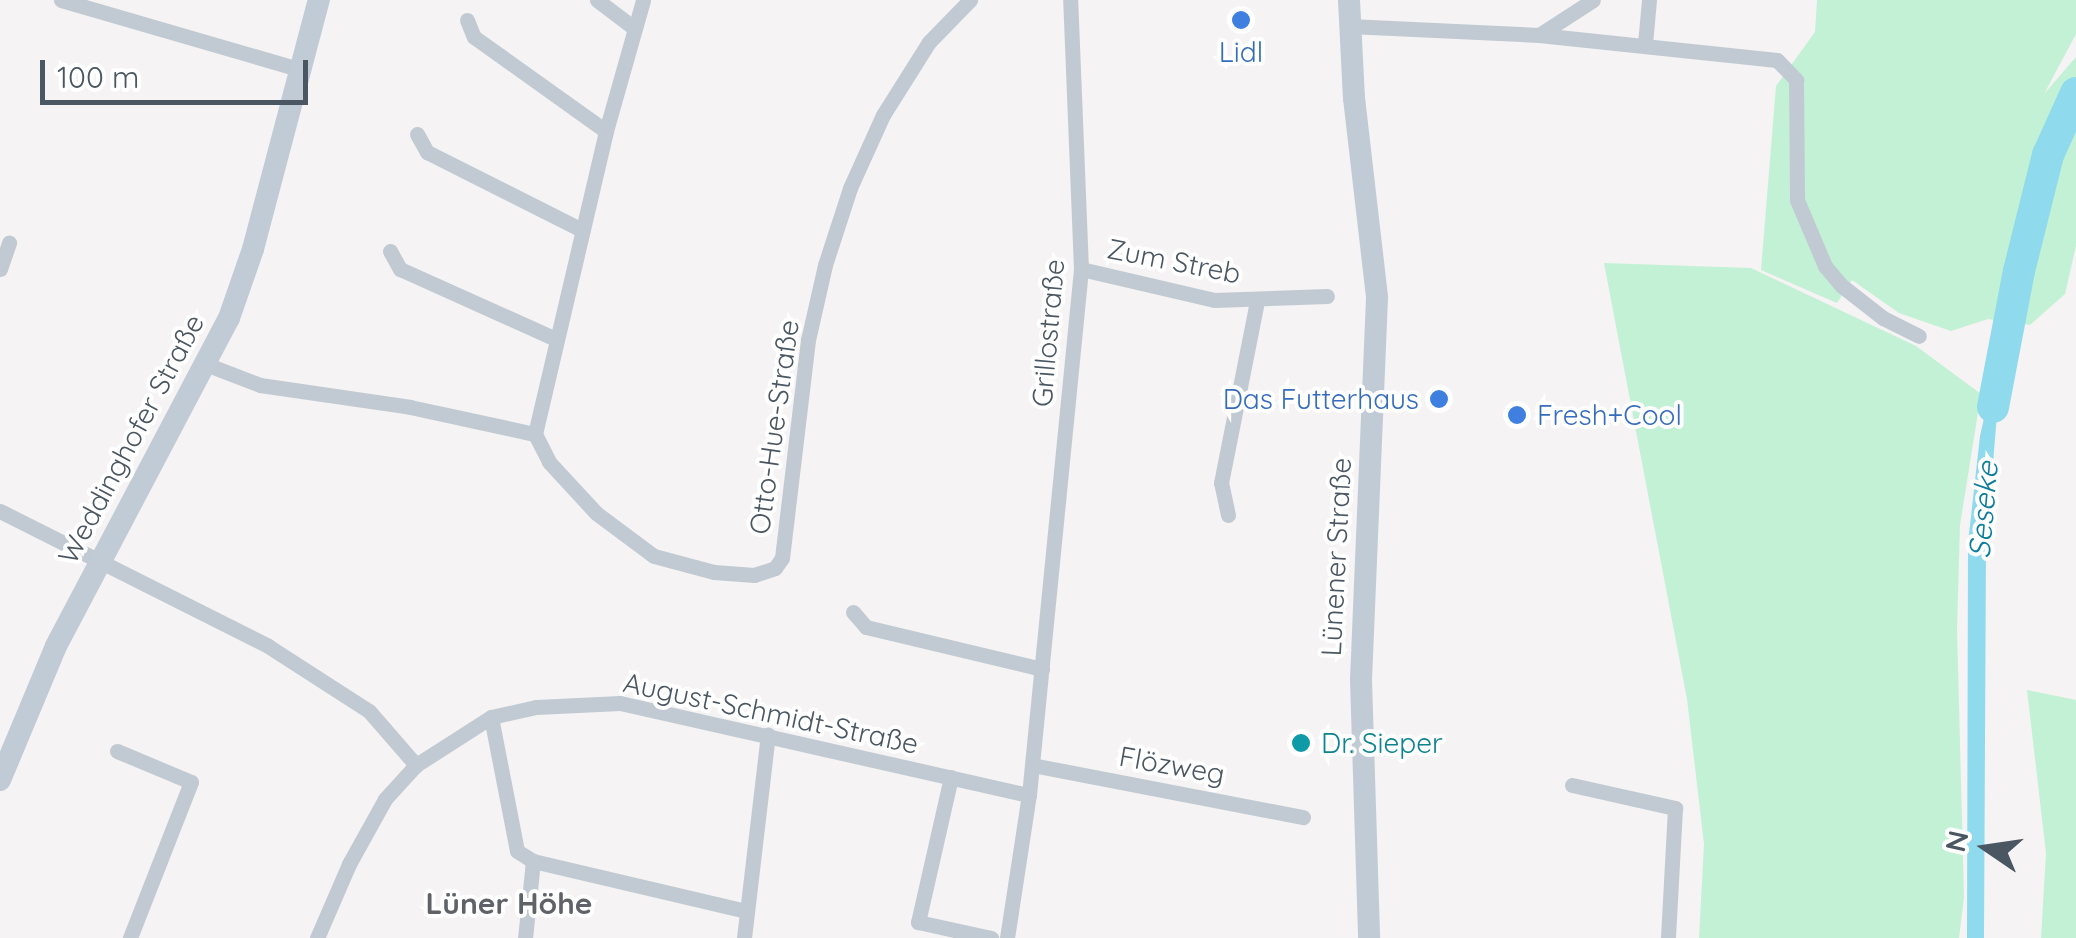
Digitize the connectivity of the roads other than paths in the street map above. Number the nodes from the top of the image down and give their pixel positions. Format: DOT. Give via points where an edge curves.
graph roads {
  1 [pos="61,0"];
  2 [pos="319,0"];
  3 [pos="597,0"];
  4 [pos="644,0"];
  5 [pos="970,0"];
  6 [pos="1070,0"];
  7 [pos="1350,0"];
  8 [pos="1592,0"];
  9 [pos="1649,0"];
  10 [pos="467,20"];
  11 [pos="1350,26"];
  12 [pos="634,28"];
  13 [pos="1539,35"];
  14 [pos="1645,44"];
  15 [pos="300,68"];
  16 [pos="606,131"];
  17 [pos="417,134"];
  18 [pos="582,230"];
  19 [pos="9,243"];
  20 [pos="390,251"];
  21 [pos="1081,268"];
  22 [pos="0,269"];
  23 [pos="1327,296"];
  24 [pos="1257,301"];
  25 [pos="1919,336"];
  26 [pos="556,340"];
  27 [pos="208,365"];
  28 [pos="535,434"];
  29 [pos="0,511"];
  30 [pos="1228,515"];
  31 [pos="99,561"];
  32 [pos="853,612"];
  33 [pos="1042,668"];
  34 [pos="491,717"];
  35 [pos="768,734"];
  36 [pos="117,750"];
  37 [pos="5,754"];
  38 [pos="416,765"];
  39 [pos="1032,765"];
  40 [pos="951,777"];
  41 [pos="0,780"];
  42 [pos="1572,785"];
  43 [pos="1030,795"];
  44 [pos="1303,817"];
  45 [pos="533,861"];
  46 [pos="747,911"];
  47 [pos="130,938"];
  48 [pos="317,938"];
  49 [pos="525,938"];
  50 [pos="744,938"];
  51 [pos="990,938"];
  52 [pos="1007,938"];
  53 [pos="1369,938"];
  54 [pos="1668,938"];
  1 -- 15 [label="street"];
  2 -- 15 [label="main road, Weddinghofer Straße"];
  3 -- 12 [label="street"];
  4 -- 12 [label="street"];
  5 -- 28 [label="street, Otto-Hue-Straße" via="929,42 850,188 808,340 782,558 774,568 754,575 714,572 654,556 596,513 549,462"];
  6 -- 21 [label="street, Grillostraße"];
  7 -- 11 [label="main road, Lünener Straße"];
  8 -- 13 [label="street"];
  9 -- 14 [label="street"];
  10 -- 16 [label="street" via="474,37"];
  11 -- 13 [label="street"];
  11 -- 53 [label="main road, Lünener Straße" via="1377,298 1360,680"];
  12 -- 16 [label="street"];
  13 -- 14 [label="street"];
  14 -- 25 [label="street" via="1763,56 1789,69 1797,97 1797,200 1809,234 1842,286"];
  15 -- 27 [label="main road, Weddinghofer Straße" via="254,249"];
  16 -- 18 [label="street"];
  17 -- 18 [label="street" via="427,152"];
  18 -- 26 [label="street"];
  19 -- 22 [label="street"];
  20 -- 26 [label="street" via="400,269"];
  21 -- 24 [label="street, Zum Streb" via="1214,300"];
  21 -- 33 [label="street, Grillostraße"];
  23 -- 24 [label="street, Zum Streb"];
  24 -- 30 [label="street, Zum Streb" via="1221,483"];
  26 -- 28 [label="street"];
  27 -- 28 [label="street" via="260,385"];
  27 -- 31 [label="main road, Weddinghofer Straße"];
  29 -- 31 [label="street"];
  31 -- 37 [label="main road, Weddinghofer Straße"];
  31 -- 38 [label="street" via="318,678 368,711"];
  32 -- 33 [label="street" via="866,627"];
  33 -- 39 [label="street, Grillostraße"];
  34 -- 35 [label="street, August-Schmidt-Straße" via="536,706 620,703"];
  34 -- 38 [label="street, August-Schmidt-Straße"];
  34 -- 45 [label="street" via="517,851"];
  35 -- 40 [label="street, August-Schmidt-Straße"];
  35 -- 46 [label="street"];
  36 -- 47 [label="street" via="191,782"];
  37 -- 41 [label="main road, Weddinghofer Straße"];
  38 -- 48 [label="street, August-Schmidt-Straße" via="385,799"];
  39 -- 43 [label="street, Grillostraße"];
  39 -- 44 [label="street, Flözweg"];
  40 -- 43 [label="street, August-Schmidt-Straße"];
  40 -- 51 [label="street" via="918,922"];
  42 -- 54 [label="street" via="1675,808"];
  43 -- 52 [label="street, Grillostraße"];
  45 -- 46 [label="street"];
  45 -- 49 [label="street"];
  46 -- 50 [label="street"];
}
